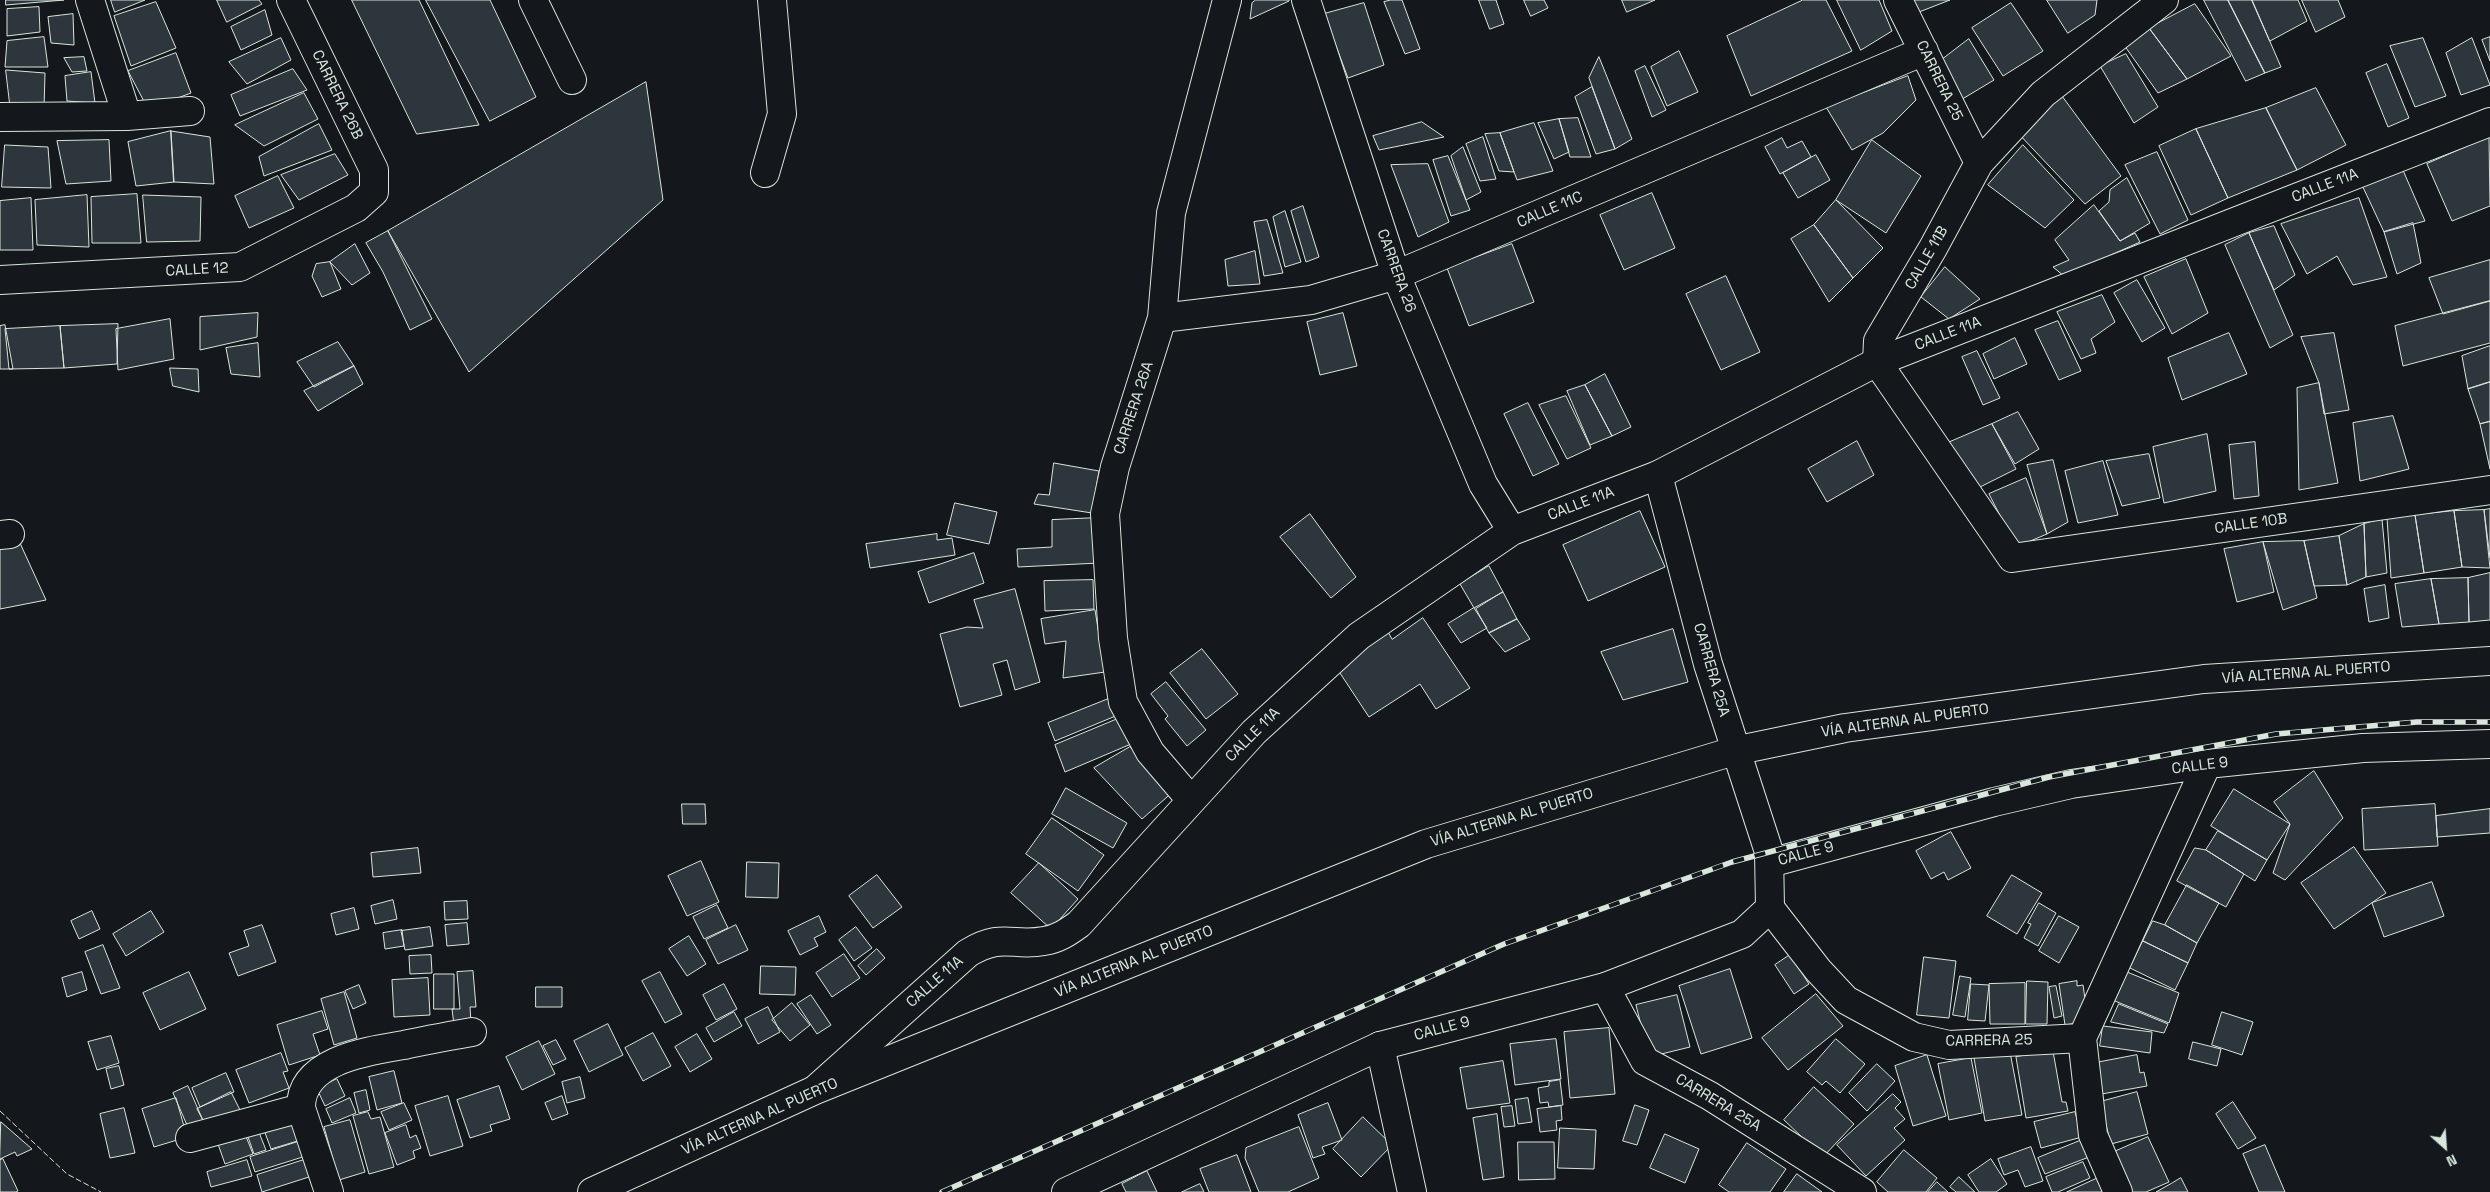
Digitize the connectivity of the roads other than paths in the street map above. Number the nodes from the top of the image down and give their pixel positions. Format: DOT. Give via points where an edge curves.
graph roads {
  1 [pos="90,0"];
  2 [pos="291,0"];
  3 [pos="533,0"];
  4 [pos="772,0"];
  5 [pos="1226,0"];
  6 [pos="1898,0"];
  7 [pos="2160,1"];
  8 [pos="1312,2"];
  9 [pos="1924,51"];
  10 [pos="572,80"];
  11 [pos="190,112"];
  12 [pos="128,116"];
  13 [pos="0,117"];
  14 [pos="2490,122"];
  15 [pos="1979,163"];
  16 [pos="765,173"];
  17 [pos="374,192"];
  18 [pos="1396,275"];
  19 [pos="0,280"];
  20 [pos="1162,318"];
  21 [pos="1877,362"];
  22 [pos="1658,475"];
  23 [pos="2490,490"];
  24 [pos="1512,531"];
  25 [pos="2490,661"];
  26 [pos="2490,744"];
  27 [pos="1734,751"];
  28 [pos="2207,764"];
  29 [pos="1191,800"];
  30 [pos="1770,863"];
  31 [pos="1770,908"];
  32 [pos="1605,986"];
  33 [pos="472,1032"];
  34 [pos="2082,1038"];
  35 [pos="1380,1046"];
  36 [pos="815,1090"];
  37 [pos="301,1108"];
  38 [pos="190,1138"];
  39 [pos="329,1192"];
  40 [pos="592,1192"];
  41 [pos="1066,1192"];
  42 [pos="1412,1192"];
  43 [pos="1862,1192"];
  44 [pos="2118,1192"];
  1 -- 12 [label="street"];
  2 -- 17 [label="street, CARRERA 26B" via="374,170"];
  3 -- 10 [label="street"];
  4 -- 16 [label="street" via="782,114"];
  5 -- 20 [label="street, CARRERA 26A" via="1171,213"];
  6 -- 9 [label="street, CARRERA 25"];
  7 -- 15 [label="street, CALLE 11B" via="2043,94"];
  8 -- 18 [label="street, CARRERA 26"];
  9 -- 15 [label="street, CARRERA 25"];
  9 -- 18 [label="street, CALLE 11C"];
  11 -- 12 [label="street"];
  12 -- 13 [label="street"];
  14 -- 21 [label="street, CALLE 11A"];
  15 -- 21 [label="street, CALLE 11B" via="1878,341"];
  17 -- 19 [label="street, CALLE 12" via="356,208 240,267"];
  18 -- 20 [label="street, CALLE 11C" via="1311,300"];
  18 -- 24 [label="street, CARRERA 26" via="1483,484"];
  20 -- 29 [label="street, CARRERA 26A" via="1115,467 1105,514 1113,638 1123,702 1150,752"];
  21 -- 22 [label="street, CALLE 11A"];
  21 -- 23 [label="street, CALLE 10B" via="2012,558"];
  22 -- 24 [label="street, CALLE 11A"];
  22 -- 27 [label="street, CARRERA 25A"];
  24 -- 29 [label="street, CALLE 11A" via="1359,636 1254,732"];
  25 -- 27 [label="street, VÍA ALTERNA AL PUERTO" via="2204,679 1845,728"];
  26 -- 28 [label="street, CALLE 9" via="2362,748"];
  27 -- 30 [label="street, CARRERA 25A"];
  27 -- 36 [label="street, VÍA ALTERNA AL PUERTO" via="1426,844"];
  28 -- 30 [label="street, CALLE 9" via="2071,784"];
  28 -- 34 [label="street"];
  29 -- 36 [label="street, CALLE 11A" via="1080,924 1064,936 1043,942 996,940 982,944"];
  30 -- 31 [label="street, CALLE 9"];
  31 -- 32 [label="street, CALLE 9" via="1742,934"];
  31 -- 34 [label="street, CARRERA 25" via="1846,1000 1914,1037 1949,1045"];
  32 -- 35 [label="street, CALLE 9"];
  32 -- 43 [label="street, CARRERA 25A" via="1645,1061 1710,1096"];
  33 -- 37 [label="street" via="352,1054 329,1065 310,1080 300,1096"];
  34 -- 44 [label="street" via="2093,1135"];
  35 -- 41 [label="street, CALLE 9"];
  35 -- 42 [label="street"];
  36 -- 40 [label="street, VÍA ALTERNA AL PUERTO"];
  37 -- 38 [label="street"];
  37 -- 39 [label="street"];
}
